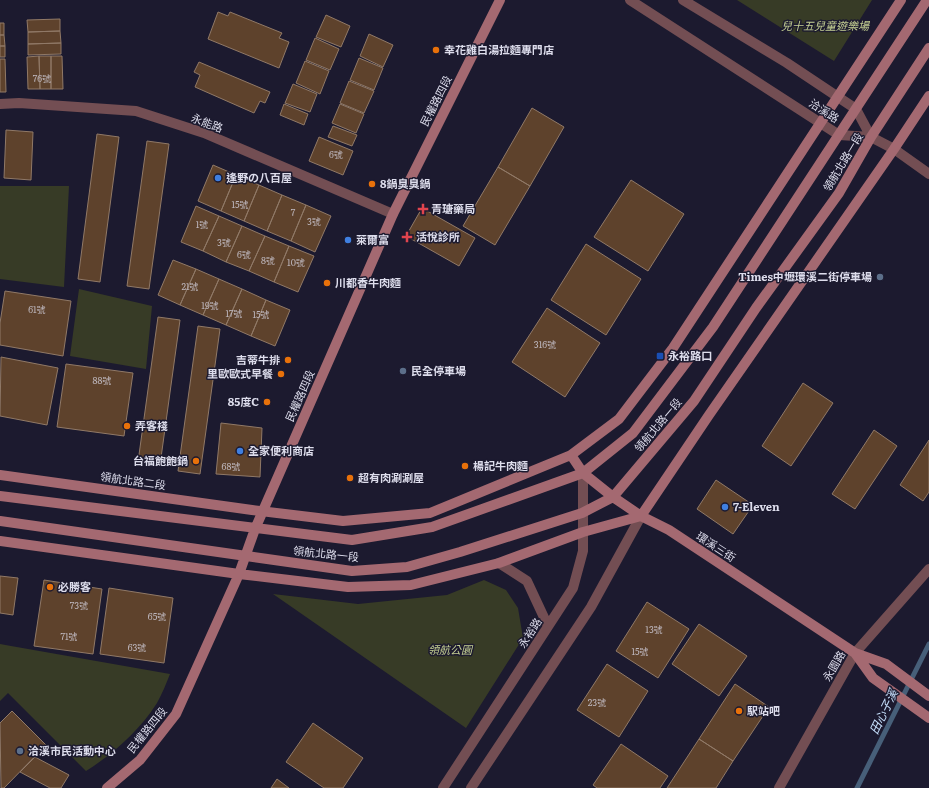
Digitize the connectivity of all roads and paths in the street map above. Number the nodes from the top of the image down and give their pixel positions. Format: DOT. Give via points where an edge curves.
graph roads {
  1 [pos="500,0"];
  2 [pos="630,0"];
  3 [pos="683,0"];
  4 [pos="901,0"];
  5 [pos="927,0"];
  6 [pos="929,48"];
  7 [pos="837,96"];
  8 [pos="929,96"];
  9 [pos="0,104"];
  10 [pos="856,109"];
  11 [pos="820,122"];
  12 [pos="839,135"];
  13 [pos="871,137"];
  14 [pos="894,149"];
  15 [pos="929,174"];
  16 [pos="393,214"];
  17 [pos="571,455"];
  18 [pos="583,473"];
  19 [pos="0,475"];
  20 [pos="0,496"];
  21 [pos="613,497"];
  22 [pos="262,512"];
  23 [pos="582,513"];
  24 [pos="641,516"];
  25 [pos="0,521"];
  26 [pos="255,529"];
  27 [pos="583,532"];
  28 [pos="0,541"];
  29 [pos="244,557"];
  30 [pos="499,563"];
  31 [pos="929,569"];
  32 [pos="239,574"];
  33 [pos="548,626"];
  34 [pos="855,653"];
  35 [pos="929,696"];
  36 [pos="929,718"];
  37 [pos="107,788"];
  38 [pos="443,788"];
  39 [pos="471,788"];
  40 [pos="778,788"];
  1 -- 16 [label="street, 民權路四段"];
  2 -- 11 [label="street, 洽溪路"];
  3 -- 7 [label="street, 洽溪路" via="787,62"];
  4 -- 7 [label="street"];
  5 -- 10 [label="street, 領航北路一段"];
  6 -- 13 [label="street, 領航北路一段"];
  7 -- 10 [label="street, 洽溪路"];
  7 -- 11 [label="street"];
  8 -- 14 [label="street"];
  9 -- 16 [label="street, 永能路" via="136,111 204,133"];
  10 -- 12 [label="street, 領航北路一段"];
  10 -- 13 [label="street, 洽溪路"];
  11 -- 12 [label="street, 洽溪路"];
  11 -- 17 [label="street" via="673,348 619,419"];
  12 -- 13 [label="street, 洽溪路"];
  12 -- 18 [label="street, 領航北路一段" via="713,327 633,433"];
  13 -- 14 [label="street"];
  13 -- 21 [label="street, 領航北路一段" via="839,193 756,308 694,401"];
  14 -- 15 [label="street"];
  14 -- 24 [label="street"];
  16 -- 22 [label="street, 民權路四段"];
  17 -- 18 [label="street, 環溪三街"];
  17 -- 22 [label="street" via="430,513 343,521"];
  18 -- 21 [label="street, 環溪三街"];
  18 -- 23 [label="street, 永裕路"];
  18 -- 26 [label="street, 領航北路一段" via="432,527 352,540"];
  19 -- 22 [label="street, 領航北路二段"];
  20 -- 26 [label="street"];
  21 -- 23 [label="street, 領航北路一段"];
  21 -- 24 [label="street, 環溪三街"];
  22 -- 26 [label="street, 民權路四段"];
  23 -- 27 [label="street, 永裕路"];
  23 -- 29 [label="street, 領航北路一段" via="407,567 352,571"];
  24 -- 27 [label="street"];
  24 -- 34 [label="street, 環溪三街" via="670,530"];
  24 -- 39 [label="street" via="591,607"];
  25 -- 29 [label="street"];
  26 -- 29 [label="street, 民權路四段"];
  27 -- 30 [label="street"];
  27 -- 33 [label="street, 永裕路" via="582,551 573,588"];
  28 -- 32 [label="street"];
  29 -- 32 [label="street, 民權路四段"];
  30 -- 32 [label="street" via="411,585 348,587"];
  30 -- 33 [label="street" via="527,581"];
  31 -- 34 [label="street, 永園路"];
  32 -- 37 [label="street, 民權路四段" via="176,714 140,760"];
  33 -- 38 [label="street, 永裕路"];
  34 -- 35 [label="street" via="886,664"];
  34 -- 36 [label="street" via="873,678"];
  34 -- 40 [label="street, 永園路"];
}
